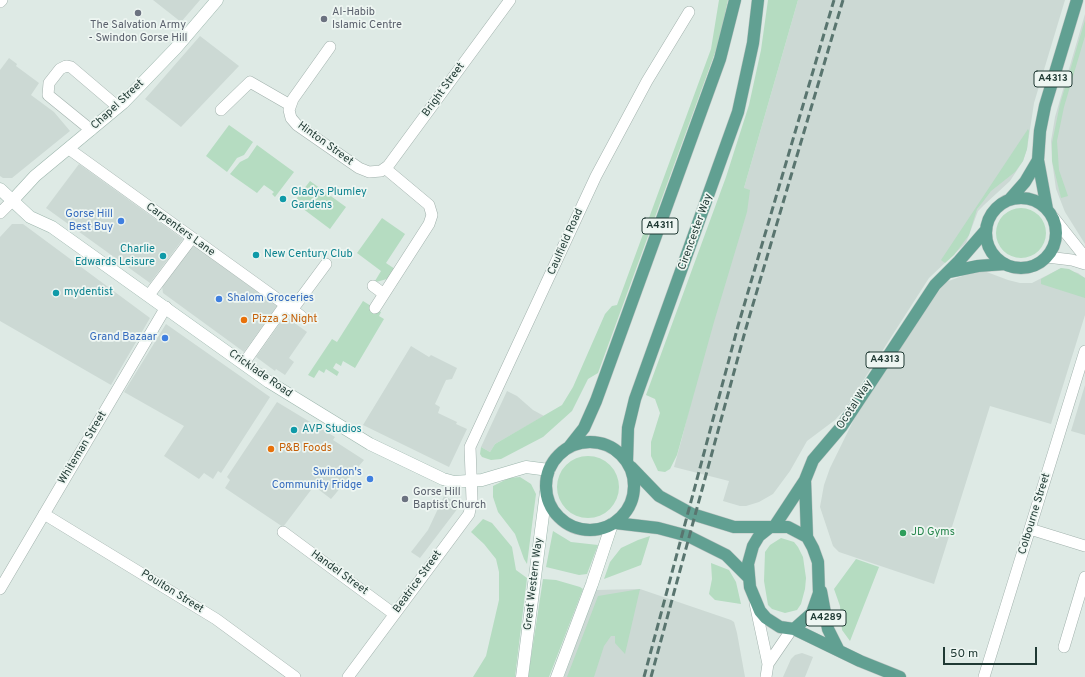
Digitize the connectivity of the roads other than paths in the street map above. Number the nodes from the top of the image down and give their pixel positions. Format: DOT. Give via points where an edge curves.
graph roads {
  1 [pos="217,0"];
  2 [pos="510,0"];
  3 [pos="735,0"];
  4 [pos="758,0"];
  5 [pos="1077,0"];
  6 [pos="689,12"];
  7 [pos="330,47"];
  8 [pos="290,105"];
  9 [pos="118,107"];
  10 [pos="221,110"];
  11 [pos="91,130"];
  12 [pos="69,149"];
  13 [pos="1038,160"];
  14 [pos="386,169"];
  15 [pos="0,190"];
  16 [pos="1010,199"];
  17 [pos="12,201"];
  18 [pos="0,213"];
  19 [pos="1050,213"];
  20 [pos="986,230"];
  21 [pos="192,238"];
  22 [pos="1047,257"];
  23 [pos="1085,258"];
  24 [pos="326,264"];
  25 [pos="1005,264"];
  26 [pos="1085,264"];
  27 [pos="949,272"];
  28 [pos="373,286"];
  29 [pos="384,294"];
  30 [pos="149,295"];
  31 [pos="166,308"];
  32 [pos="375,308"];
  33 [pos="290,311"];
  34 [pos="1085,351"];
  35 [pos="244,364"];
  36 [pos="570,447"];
  37 [pos="629,464"];
  38 [pos="549,470"];
  39 [pos="805,480"];
  40 [pos="471,482"];
  41 [pos="546,492"];
  42 [pos="44,514"];
  43 [pos="613,523"];
  44 [pos="772,528"];
  45 [pos="1030,529"];
  46 [pos="283,532"];
  47 [pos="807,537"];
  48 [pos="1085,546"];
  49 [pos="1085,577"];
  50 [pos="749,578"];
  51 [pos="820,584"];
  52 [pos="0,589"];
  53 [pos="754,598"];
  54 [pos="394,614"];
  55 [pos="793,629"];
  56 [pos="1064,647"];
  57 [pos="838,649"];
  58 [pos="768,664"];
  59 [pos="295,677"];
  60 [pos="348,677"];
  61 [pos="522,677"];
  62 [pos="557,677"];
  63 [pos="766,677"];
  64 [pos="900,677"];
  65 [pos="984,677"];
  1 -- 9 [label="street, Chapel Street" via="176,48"];
  2 -- 14 [label="street, Bright Street"];
  3 -- 36 [label="main road, A4311" via="720,59 596,401 584,428"];
  4 -- 37 [label="main road, Cirencester Way / A4311" via="753,43 738,112 633,407 628,428"];
  5 -- 13 [label="main road, A4313" via="1042,121"];
  6 -- 40 [label="street, Caulfield Road" via="596,176 470,447"];
  7 -- 8 [label="street"];
  8 -- 10 [label="street" via="250,82"];
  8 -- 14 [label="street, Hinton Street" via="290,115 298,125 358,168 373,173"];
  9 -- 11 [label="street, Chapel Street"];
  9 -- 11 [label="street" via="71,67 60,69 49,83 48,95"];
  11 -- 12 [label="street, Chapel Street"];
  12 -- 17 [label="street, Chapel Street" via="35,176"];
  12 -- 21 [label="street, Carpenters Lane"];
  13 -- 16 [label="main road, A4313" via="1025,182"];
  13 -- 19 [label="main road, A4313"];
  14 -- 29 [label="street" via="429,205 432,215 430,223"];
  15 -- 17 [label="street, Cricklade Road"];
  16 -- 19 [label="main road" via="1032,199"];
  16 -- 20 [label="main road, A4313" via="993,211"];
  17 -- 18 [label="street"];
  17 -- 30 [label="street, Cricklade Road" via="30,217 49,226"];
  19 -- 22 [label="main road, A4313" via="1056,227 1056,238"];
  19 -- 23 [label="street"];
  20 -- 25 [label="main road" via="990,250"];
  20 -- 27 [label="main road, Ocotal Way / A4313"];
  21 -- 30 [label="street"];
  21 -- 33 [label="street, Carpenters Lane"];
  22 -- 25 [label="main road" via="1027,268"];
  22 -- 26 [label="street"];
  24 -- 33 [label="street"];
  25 -- 27 [label="main road"];
  27 -- 39 [label="main road, Ocotal Way / A4313" via="935,285 842,426 813,460"];
  28 -- 29 [label="street"];
  29 -- 32 [label="street"];
  30 -- 31 [label="street, Cricklade Road"];
  31 -- 35 [label="street, Cricklade Road"];
  31 -- 42 [label="street, Whiteman Street"];
  33 -- 35 [label="street"];
  34 -- 45 [label="street, Colbourne Street"];
  35 -- 40 [label="street, Cricklade Road" via="370,444 443,479"];
  36 -- 37 [label="main road, A4311" via="578,443 597,442 614,448"];
  36 -- 38 [label="main road, A4311" via="561,453"];
  37 -- 43 [label="main road, A4311" via="634,477 633,498 623,516"];
  37 -- 44 [label="main road, A4311" via="659,496 692,514 734,527"];
  38 -- 40 [label="street, Cricklade Road" via="526,467"];
  38 -- 41 [label="main road, A4311"];
  39 -- 44 [label="main road, Ocotal Way / A4313"];
  39 -- 47 [label="main road, Ocotal Way / A4313"];
  40 -- 54 [label="street, Beatrice Street" via="472,506 469,514"];
  41 -- 43 [label="main road, A4311" via="553,510 575,528 594,530"];
  41 -- 61 [label="street, Great Western Way"];
  42 -- 52 [label="street, Whiteman Street"];
  42 -- 59 [label="street, Poulton Street" via="216,619"];
  43 -- 50 [label="main road, A4311" via="658,528 688,536 726,555"];
  43 -- 62 [label="street"];
  44 -- 47 [label="main road" via="788,527"];
  44 -- 50 [label="main road" via="759,536 753,546 748,564"];
  45 -- 48 [label="street"];
  45 -- 65 [label="street, Colbourne Street"];
  46 -- 54 [label="street, Handel Street"];
  47 -- 51 [label="main road" via="818,562"];
  49 -- 56 [label="street"];
  50 -- 53 [label="main road"];
  51 -- 55 [label="main road" via="816,606 804,622"];
  51 -- 57 [label="main road, A4289" via="828,629"];
  53 -- 55 [label="main road" via="760,611 769,621 780,627"];
  53 -- 58 [label="street"];
  54 -- 60 [label="street, Beatrice Street"];
  55 -- 57 [label="main road, A4289"];
  55 -- 58 [label="street"];
  57 -- 64 [label="main road, A4289"];
  58 -- 63 [label="street"];
}
